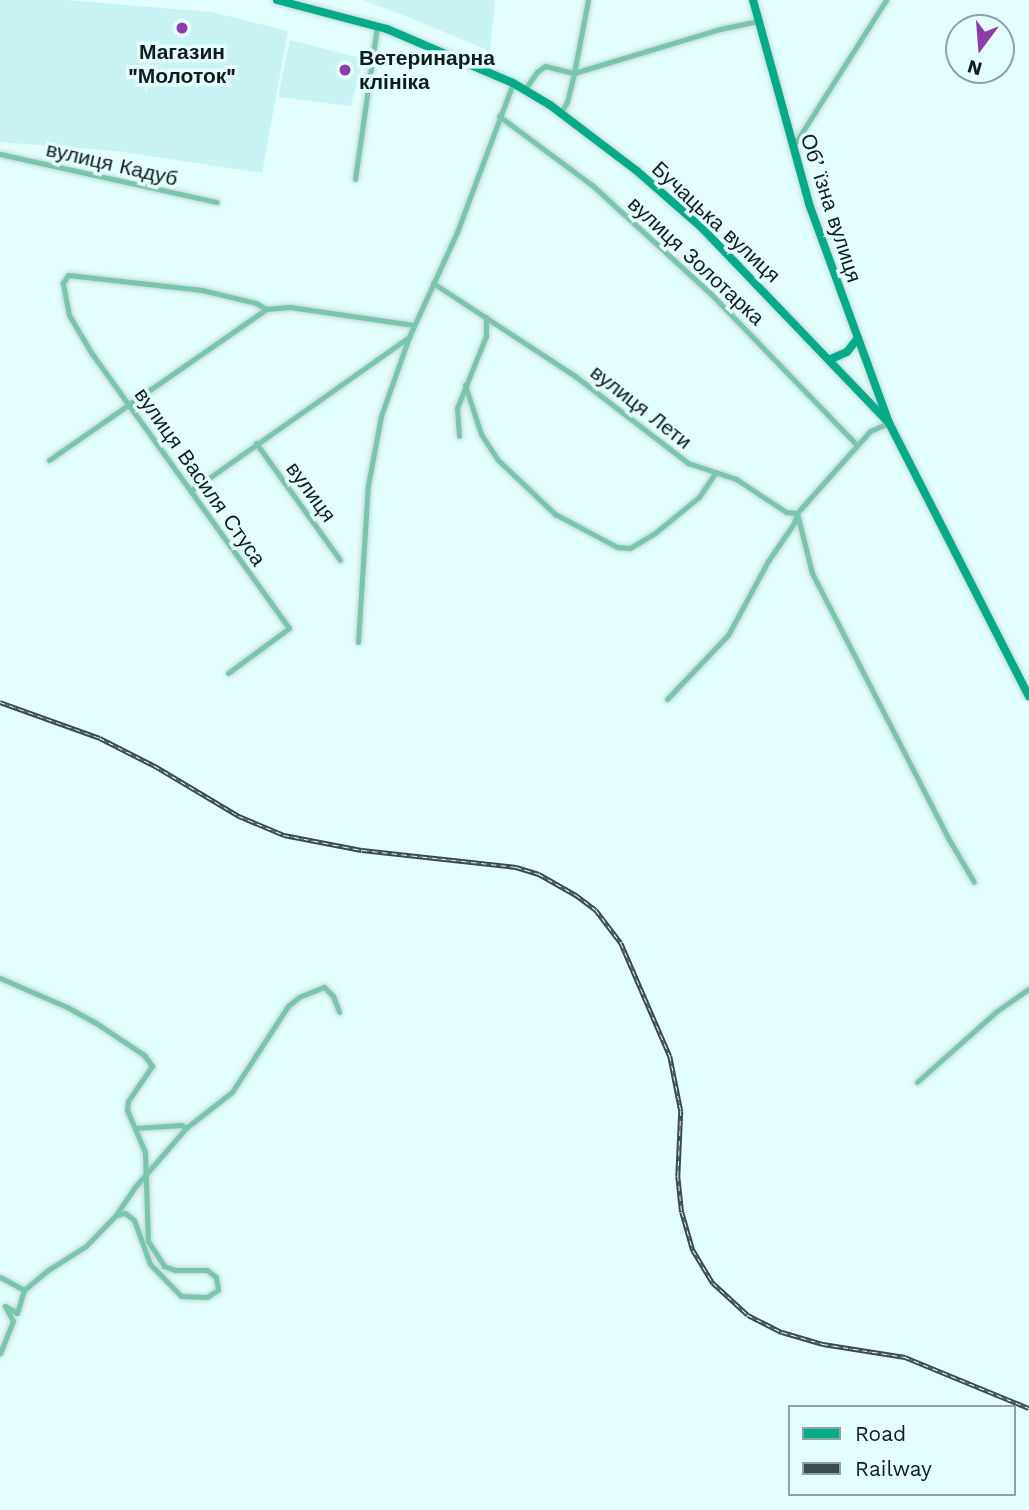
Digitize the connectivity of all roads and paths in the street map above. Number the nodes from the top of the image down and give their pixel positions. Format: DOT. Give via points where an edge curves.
graph roads {
  1 [pos="277,0"];
  2 [pos="588,0"];
  3 [pos="753,0"];
  4 [pos="886,0"];
  5 [pos="759,21"];
  6 [pos="377,25"];
  7 [pos="574,73"];
  8 [pos="513,83"];
  9 [pos="525,89"];
  10 [pos="561,112"];
  11 [pos="499,116"];
  12 [pos="792,148"];
  13 [pos="0,154"];
  14 [pos="355,179"];
  15 [pos="217,202"];
  16 [pos="433,283"];
  17 [pos="267,309"];
  18 [pos="486,317"];
  19 [pos="414,325"];
  20 [pos="408,337"];
  21 [pos="858,339"];
  22 [pos="831,359"];
  23 [pos="465,385"];
  24 [pos="130,404"];
  25 [pos="889,423"];
  26 [pos="458,436"];
  27 [pos="256,443"];
  28 [pos="857,445"];
  29 [pos="49,460"];
  30 [pos="716,472"];
  31 [pos="192,490"];
  32 [pos="797,513"];
  33 [pos="340,560"];
  34 [pos="358,642"];
  35 [pos="228,673"];
  36 [pos="1029,696"];
  37 [pos="667,699"];
  38 [pos="974,882"];
  39 [pos="0,978"];
  40 [pos="1029,989"];
  41 [pos="340,1012"];
  42 [pos="916,1082"];
  43 [pos="135,1128"];
  44 [pos="186,1128"];
  45 [pos="147,1173"];
  46 [pos="116,1215"];
  47 [pos="0,1277"];
  48 [pos="23,1290"];
  49 [pos="0,1353"];
  1 -- 6 [label="main road, Бучацька вулиця"];
  2 -- 7 [label="street"];
  3 -- 5 [label="main road, Обʼїзна вулиця"];
  4 -- 12 [label="street"];
  5 -- 7 [label="street"];
  5 -- 12 [label="main road, Обʼїзна вулиця"];
  6 -- 8 [label="main road, Бучацька вулиця"];
  6 -- 14 [label="street"];
  7 -- 9 [label="street" via="545,66"];
  7 -- 10 [label="street"];
  8 -- 9 [label="main road, Бучацька вулиця"];
  8 -- 11 [label="street"];
  9 -- 10 [label="main road, Бучацька вулиця"];
  10 -- 22 [label="main road, Бучацька вулиця" via="679,207"];
  11 -- 16 [label="street" via="457,232"];
  11 -- 28 [label="street, вулиця Золотарка" via="592,185 711,294"];
  12 -- 21 [label="main road, Обʼїзна вулиця"];
  13 -- 15 [label="street, вулиця Кадуб"];
  16 -- 18 [label="street, вулиця Лети"];
  16 -- 19 [label="street"];
  17 -- 19 [label="street" via="285,307"];
  17 -- 24 [label="street"];
  17 -- 24 [label="street, вулиця Василя Стуса" via="202,290 68,275 63,285 69,315"];
  18 -- 23 [label="street" via="487,333"];
  18 -- 30 [label="street, вулиця Лети" via="581,381 686,462"];
  19 -- 20 [label="street"];
  20 -- 27 [label="street"];
  20 -- 34 [label="street" via="381,416 368,485"];
  21 -- 22 [label="main road" via="847,352"];
  21 -- 25 [label="main road, Обʼїзна вулиця"];
  22 -- 25 [label="main road, Бучацька вулиця"];
  23 -- 26 [label="street" via="455,414"];
  23 -- 30 [label="street" via="481,434 498,460 555,514 617,547 630,548 649,537 699,497"];
  24 -- 29 [label="street"];
  24 -- 31 [label="street, вулиця Василя Стуса"];
  25 -- 28 [label="street" via="873,429"];
  25 -- 36 [label="main road"];
  27 -- 31 [label="street"];
  27 -- 33 [label="street, вулиця"];
  28 -- 32 [label="street"];
  30 -- 32 [label="street, вулиця Лети" via="742,482 783,511"];
  31 -- 35 [label="street, вулиця Василя Стуса" via="289,628"];
  32 -- 37 [label="street" via="728,635"];
  32 -- 38 [label="street" via="810,567"];
  39 -- 43 [label="street" via="67,1007 144,1055 152,1066 128,1101"];
  40 -- 42 [label="street"];
  41 -- 44 [label="street" via="324,987 288,1006 232,1092"];
  43 -- 44 [label="street"];
  43 -- 45 [label="street"];
  44 -- 45 [label="street"];
  45 -- 46 [label="street"];
  45 -- 46 [label="street" via="144,1200 152,1251 164,1266 207,1270 216,1277 218,1290 207,1297 181,1296 150,1264 134,1220 125,1213"];
  46 -- 48 [label="street" via="86,1246"];
  47 -- 48 [label="street"];
  48 -- 49 [label="street" via="17,1313 5,1306 13,1321"];
}
